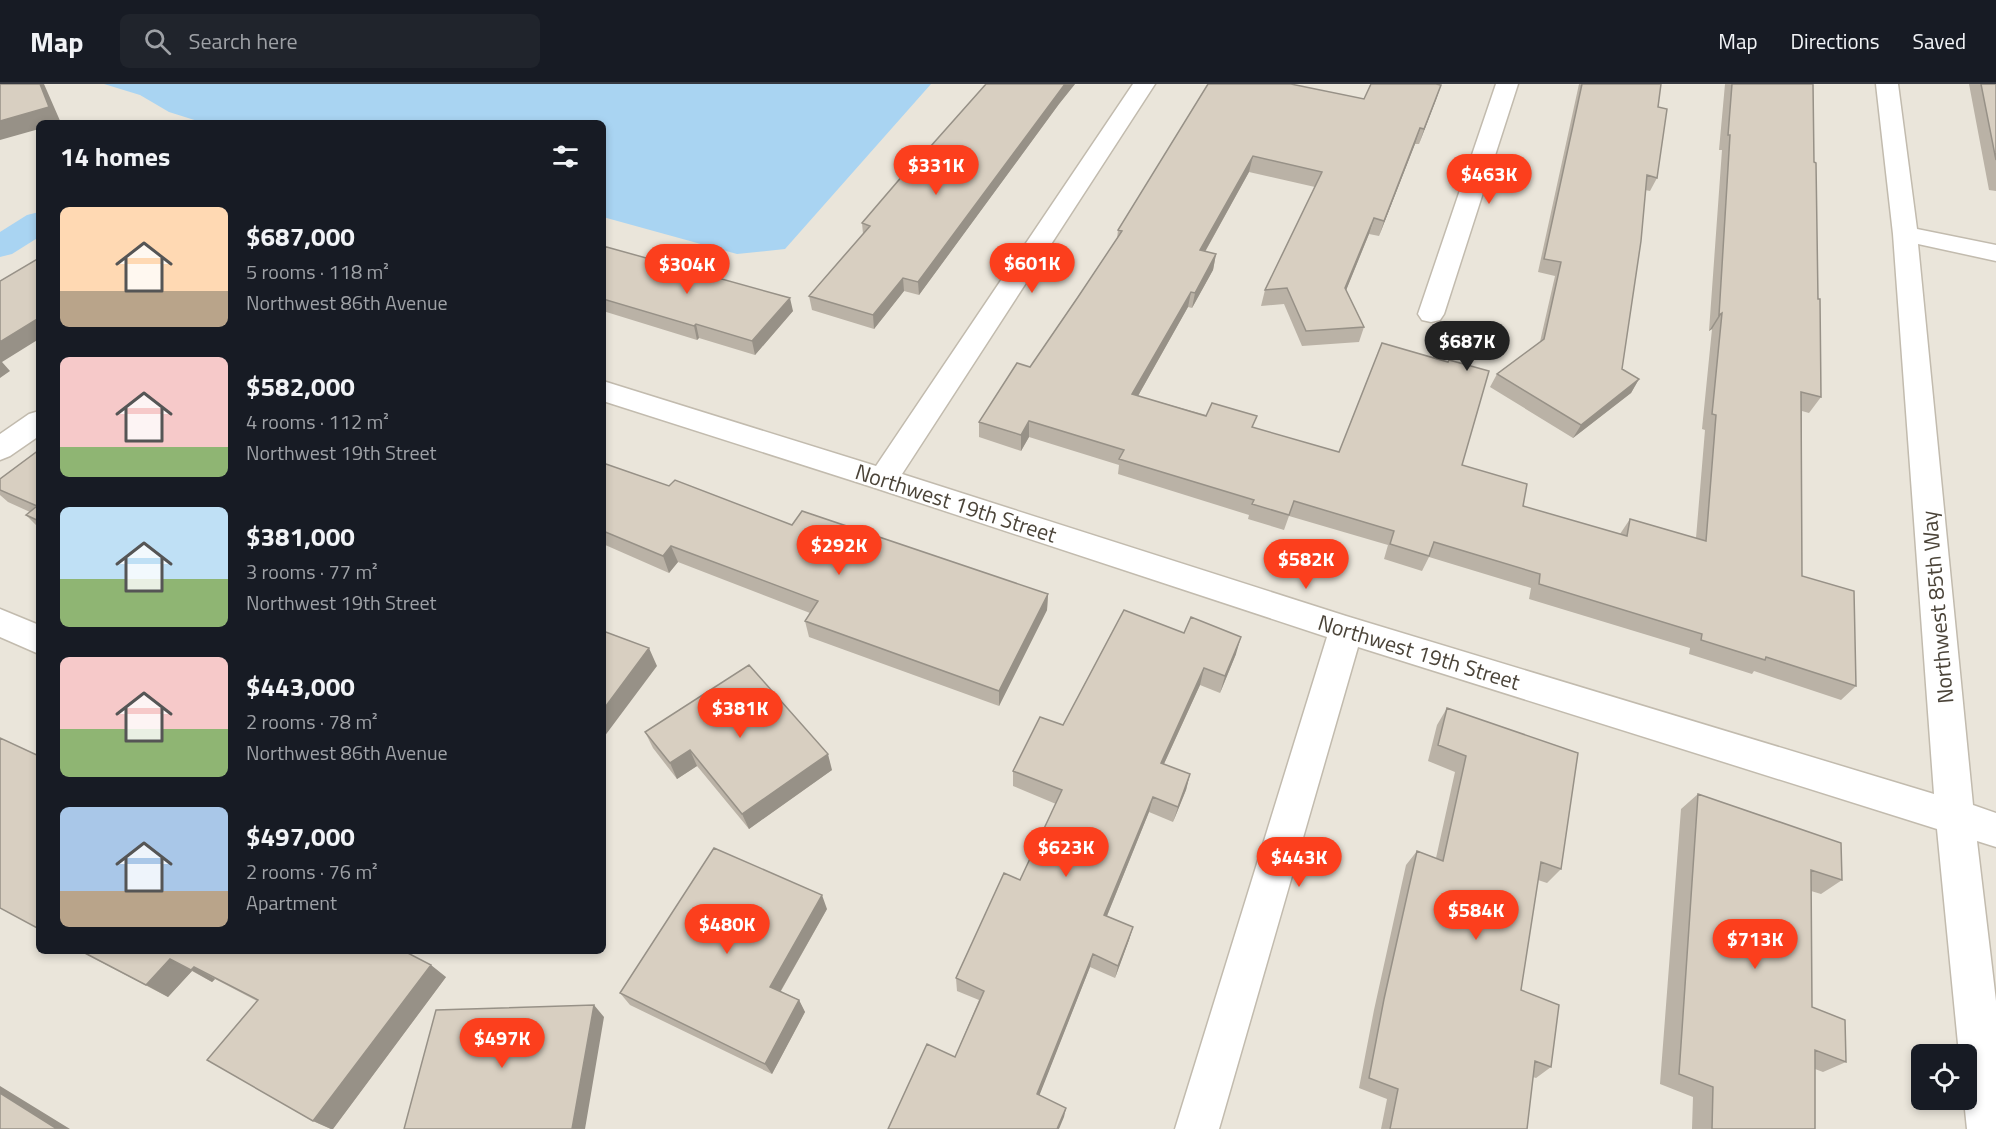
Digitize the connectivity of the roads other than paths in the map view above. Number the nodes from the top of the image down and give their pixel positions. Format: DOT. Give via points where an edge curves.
graph roads {
  1 [pos="1144,84"];
  2 [pos="1504,84"];
  3 [pos="1887,84"];
  4 [pos="1905,234"];
  5 [pos="1996,253"];
  6 [pos="1431,314"];
  7 [pos="606,393"];
  8 [pos="36,423"];
  9 [pos="0,449"];
  10 [pos="883,479"];
  11 [pos="0,622"];
  12 [pos="1346,630"];
  13 [pos="36,639"];
  14 [pos="1955,817"];
  15 [pos="1996,830"];
  16 [pos="1197,1129"];
  17 [pos="1989,1129"];
  1 -- 10 [label="street"];
  2 -- 6 [label="street"];
  3 -- 4 [label="street, Northwest 85th Way"];
  4 -- 5 [label="street"];
  4 -- 14 [label="street, Northwest 85th Way"];
  7 -- 10 [label="street, Northwest 19th Street"];
  8 -- 9 [label="street"];
  10 -- 12 [label="street, Northwest 19th Street"];
  11 -- 13 [label="street"];
  12 -- 14 [label="street, Northwest 19th Street"];
  12 -- 16 [label="street"];
  14 -- 15 [label="street, Northwest 19th Street"];
  14 -- 17 [label="street, Northwest 85th Way"];
}
